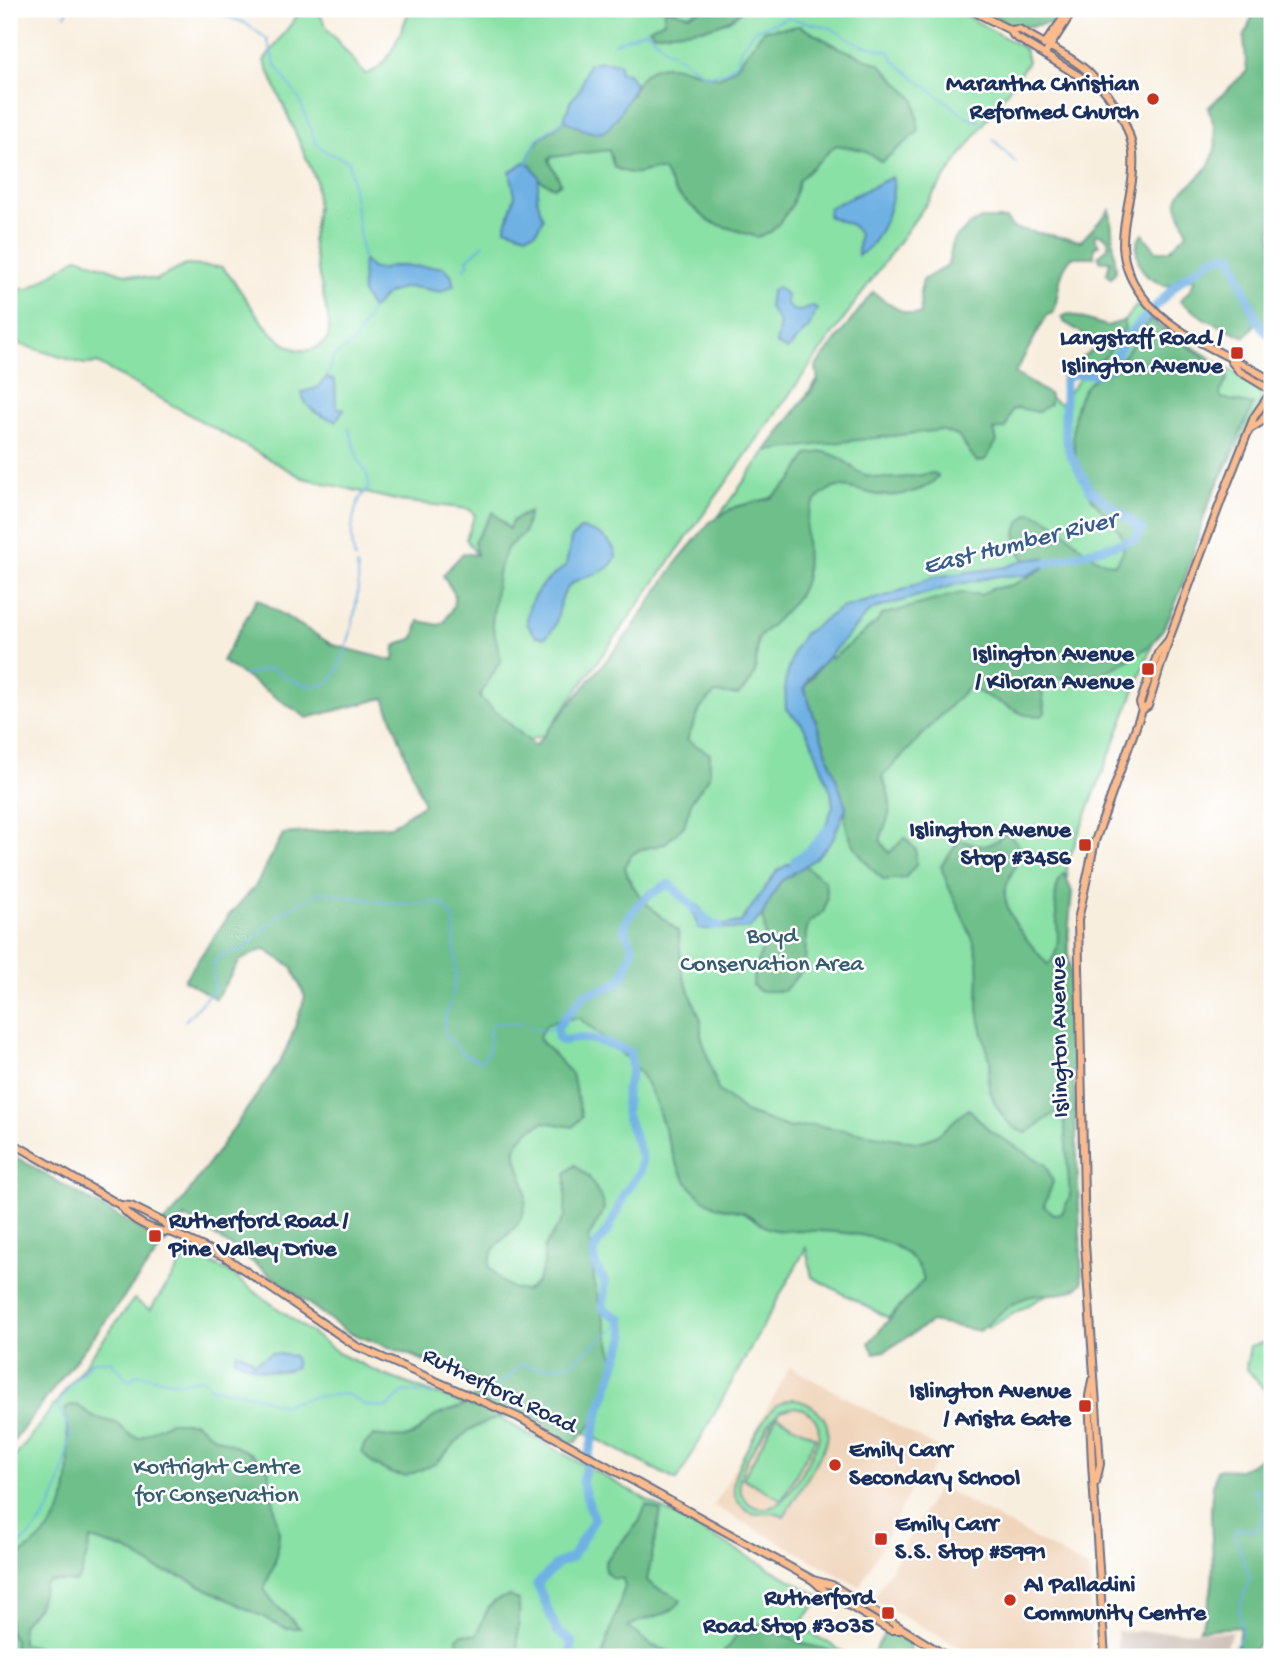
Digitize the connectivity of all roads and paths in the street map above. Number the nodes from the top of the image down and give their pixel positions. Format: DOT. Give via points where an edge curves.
graph roads {
  1 [pos="969,9"];
  2 [pos="1074,9"];
  3 [pos="1046,49"];
  4 [pos="1230,359"];
  5 [pos="1272,381"];
  6 [pos="1272,391"];
  7 [pos="1272,405"];
  8 [pos="1250,429"];
  9 [pos="9,1141"];
  10 [pos="948,1657"];
  11 [pos="1105,1657"];
  1 -- 3 [label="main road"];
  2 -- 3 [label="main road"];
  3 -- 4 [label="main road" via="1084,79 1097,82 1118,108 1130,138 1133,168 1121,235 1134,283 1172,324"];
  4 -- 5 [label="main road"];
  4 -- 6 [label="main road" via="1239,371"];
  6 -- 8 [label="main road, Islington Avenue"];
  7 -- 8 [label="main road, Islington Avenue"];
  8 -- 11 [label="main road, Islington Avenue" via="1095,841 1079,920 1082,1147 1093,1373 1089,1396"];
  9 -- 10 [label="main road, Rutherford Road" via="120,1205 127,1216 225,1257 356,1346 518,1417 813,1580 832,1585"];
}
